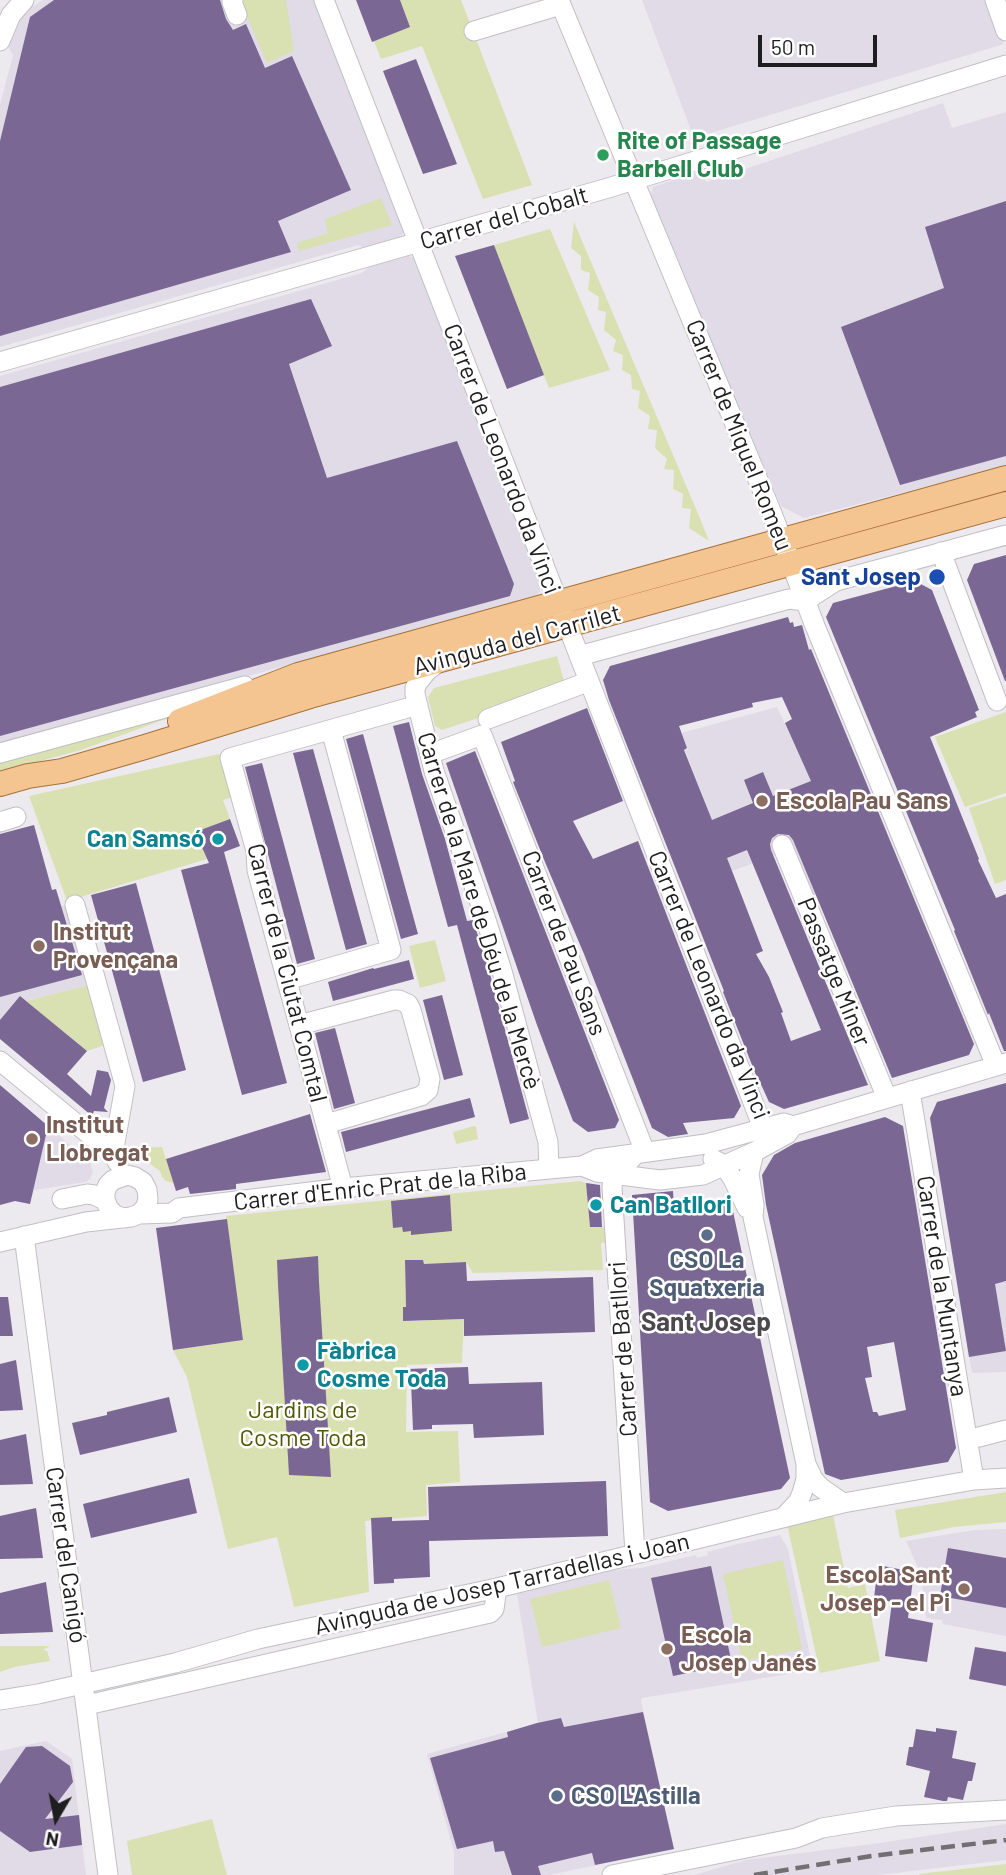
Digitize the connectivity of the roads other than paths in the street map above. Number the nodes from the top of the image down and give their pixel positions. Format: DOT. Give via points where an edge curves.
graph roads {
  1 [pos="324,0"];
  2 [pos="995,0"];
  3 [pos="560,2"];
  4 [pos="19,4"];
  5 [pos="474,30"];
  6 [pos="1006,31"];
  7 [pos="0,41"];
  8 [pos="1006,65"];
  9 [pos="635,180"];
  10 [pos="418,242"];
  11 [pos="0,362"];
  12 [pos="1006,478"];
  13 [pos="1006,504"];
  14 [pos="1006,535"];
  15 [pos="782,540"];
  16 [pos="941,552"];
  17 [pos="791,564"];
  18 [pos="805,601"];
  19 [pos="558,603"];
  20 [pos="567,626"];
  21 [pos="579,656"];
  22 [pos="439,661"];
  23 [pos="298,675"];
  24 [pos="582,684"];
  25 [pos="997,701"];
  26 [pos="418,705"];
  27 [pos="485,727"];
  28 [pos="331,730"];
  29 [pos="0,753"];
  30 [pos="430,754"];
  31 [pos="230,758"];
  32 [pos="28,776"];
  33 [pos="0,784"];
  34 [pos="782,845"];
  35 [pos="75,905"];
  36 [pos="287,980"];
  37 [pos="299,1025"];
  38 [pos="0,1061"];
  39 [pos="1001,1065"];
  40 [pos="910,1091"];
  41 [pos="887,1098"];
  42 [pos="326,1124"];
  43 [pos="762,1128"];
  44 [pos="790,1130"];
  45 [pos="105,1148"];
  46 [pos="676,1148"];
  47 [pos="754,1152"];
  48 [pos="640,1153"];
  49 [pos="724,1165"];
  50 [pos="582,1166"];
  51 [pos="550,1169"];
  52 [pos="619,1174"];
  53 [pos="120,1177"];
  54 [pos="343,1188"];
  55 [pos="147,1190"];
  56 [pos="62,1199"];
  57 [pos="106,1202"];
  58 [pos="179,1208"];
  59 [pos="131,1216"];
  60 [pos="753,1217"];
  61 [pos="86,1222"];
  62 [pos="24,1236"];
  63 [pos="0,1242"];
  64 [pos="1006,1430"];
  65 [pos="979,1437"];
  66 [pos="806,1464"];
  67 [pos="1006,1478"];
  68 [pos="974,1480"];
  69 [pos="843,1503"];
  70 [pos="783,1518"];
  71 [pos="635,1553"];
  72 [pos="497,1588"];
  73 [pos="84,1684"];
  74 [pos="0,1700"];
  75 [pos="87,1705"];
  76 [pos="1006,1810"];
  77 [pos="108,1875"];
  78 [pos="612,1875"];
  1 -- 10 [label="street, Carrer de Leonardo da Vinci"];
  2 -- 6 [label="street"];
  3 -- 5 [label="street"];
  3 -- 9 [label="street, Carrer de Miquel Romeu"];
  4 -- 7 [label="street"];
  8 -- 9 [label="street, Carrer del Cobalt"];
  9 -- 10 [label="street, Carrer del Cobalt"];
  9 -- 15 [label="street, Carrer de Miquel Romeu"];
  10 -- 11 [label="street, Carrer del Cobalt"];
  10 -- 19 [label="street, Carrer de Leonardo da Vinci"];
  12 -- 15 [label="main road, Avinguda del Carrilet"];
  13 -- 17 [label="main road, Avinguda del Carrilet"];
  14 -- 16 [label="street, Avinguda del Carrilet"];
  15 -- 17 [label="street, Carrer de Miquel Romeu"];
  15 -- 19 [label="main road, Avinguda del Carrilet"];
  16 -- 18 [label="street, Avinguda del Carrilet" via="836,581"];
  16 -- 25 [label="street"];
  17 -- 18 [label="street, Carrer de Miquel Romeu"];
  17 -- 20 [label="main road, Avinguda del Carrilet"];
  18 -- 21 [label="street, Avinguda del Carrilet" via="789,599"];
  18 -- 39 [label="street, Carrer de Miquel Romeu"];
  19 -- 20 [label="street, Carrer de Leonardo da Vinci"];
  19 -- 23 [label="main road, Avinguda del Carrilet"];
  20 -- 21 [label="street, Carrer de Leonardo da Vinci"];
  20 -- 22 [label="main road, Avinguda del Carrilet"];
  21 -- 43 [label="street, Carrer de Leonardo da Vinci"];
  22 -- 26 [label="street, Carrer de la Mare de Déu de la Mercè" via="415,688"];
  22 -- 32 [label="main road, Avinguda del Carrilet" via="62,771"];
  23 -- 29 [label="street, Avinguda del Carrilet" via="241,686"];
  23 -- 32 [label="main road, Avinguda del Carrilet"];
  24 -- 27 [label="street"];
  26 -- 28 [label="street, Avinguda del Carrilet"];
  26 -- 30 [label="street, Carrer de la Mare de Déu de la Mercè"];
  27 -- 30 [label="street"];
  27 -- 48 [label="street, Carrer de Pau Sans"];
  28 -- 31 [label="street, Avinguda del Carrilet"];
  28 -- 36 [label="street" via="391,950"];
  30 -- 51 [label="street, Carrer de la Mare de Déu de la Mercè" via="502,971 548,1142"];
  31 -- 36 [label="street, Carrer de la Ciutat Comtal"];
  32 -- 33 [label="main road, Avinguda del Carrilet"];
  34 -- 41 [label="street, Passatge Miner"];
  35 -- 45 [label="street" via="125,1086"];
  36 -- 37 [label="street, Carrer de la Ciutat Comtal"];
  37 -- 42 [label="street, Carrer de la Ciutat Comtal"];
  37 -- 42 [label="street" via="399,1000 408,1003 415,1022 430,1079 426,1093"];
  38 -- 45 [label="street"];
  39 -- 40 [label="street, Carrer d'Enric Prat de la Riba"];
  40 -- 41 [label="street, Carrer d'Enric Prat de la Riba"];
  40 -- 68 [label="street, Carrer de la Muntanya"];
  41 -- 44 [label="street, Carrer d'Enric Prat de la Riba"];
  42 -- 54 [label="street, Carrer de la Ciutat Comtal"];
  43 -- 44 [label="street, Carrer d'Enric Prat de la Riba" via="784,1123"];
  43 -- 46 [label="street, Carrer d'Enric Prat de la Riba"];
  44 -- 47 [label="street, Carrer d'Enric Prat de la Riba"];
  45 -- 53 [label="street"];
  46 -- 48 [label="street, Carrer d'Enric Prat de la Riba"];
  46 -- 49 [label="street" via="695,1150"];
  47 -- 49 [label="street, Carrer d'Enric Prat de la Riba"];
  47 -- 60 [label="street" via="748,1174"];
  48 -- 50 [label="street, Carrer d'Enric Prat de la Riba" via="597,1159"];
  48 -- 52 [label="street, Carrer de Batllori"];
  49 -- 52 [label="street, Carrer d'Enric Prat de la Riba" via="681,1179"];
  49 -- 60 [label="street"];
  50 -- 51 [label="street, Carrer d'Enric Prat de la Riba"];
  50 -- 52 [label="street, Carrer d'Enric Prat de la Riba"];
  51 -- 54 [label="street, Carrer d'Enric Prat de la Riba"];
  52 -- 71 [label="street, Carrer de Batllori" via="612,1187"];
  53 -- 55 [label="street" via="135,1177"];
  53 -- 57 [label="street" via="108,1185"];
  54 -- 58 [label="street, Carrer d'Enric Prat de la Riba"];
  55 -- 58 [label="street"];
  55 -- 59 [label="street" via="145,1208"];
  56 -- 57 [label="street" via="87,1194"];
  57 -- 59 [label="street" via="115,1214"];
  57 -- 61 [label="street, Carrer d'Enric Prat de la Riba"];
  58 -- 59 [label="street, Carrer d'Enric Prat de la Riba" via="172,1213"];
  59 -- 61 [label="street, Carrer d'Enric Prat de la Riba"];
  60 -- 66 [label="street"];
  61 -- 62 [label="street, Carrer d'Enric Prat de la Riba"];
  62 -- 63 [label="street, Carrer d'Enric Prat de la Riba"];
  62 -- 73 [label="street, Carrer del Canigó"];
  64 -- 65 [label="street"];
  66 -- 69 [label="street" via="820,1487"];
  66 -- 70 [label="street" via="803,1493"];
  67 -- 68 [label="street, Avinguda de Josep Tarradellas i Joan"];
  68 -- 69 [label="street, Avinguda de Josep Tarradellas i Joan"];
  69 -- 70 [label="street, Avinguda de Josep Tarradellas i Joan"];
  70 -- 71 [label="street, Avinguda de Josep Tarradellas i Joan"];
  71 -- 72 [label="street, Avinguda de Josep Tarradellas i Joan"];
  72 -- 73 [label="street, Avinguda de Josep Tarradellas i Joan" via="258,1639"];
  72 -- 75 [label="street" via="490,1613"];
  73 -- 74 [label="street, Avinguda de Josep Tarradellas i Joan"];
  73 -- 75 [label="street, Carrer del Canigó"];
  75 -- 77 [label="street, Carrer del Canigó"];
  76 -- 78 [label="street" via="895,1816 822,1828 796,1839"];
}
